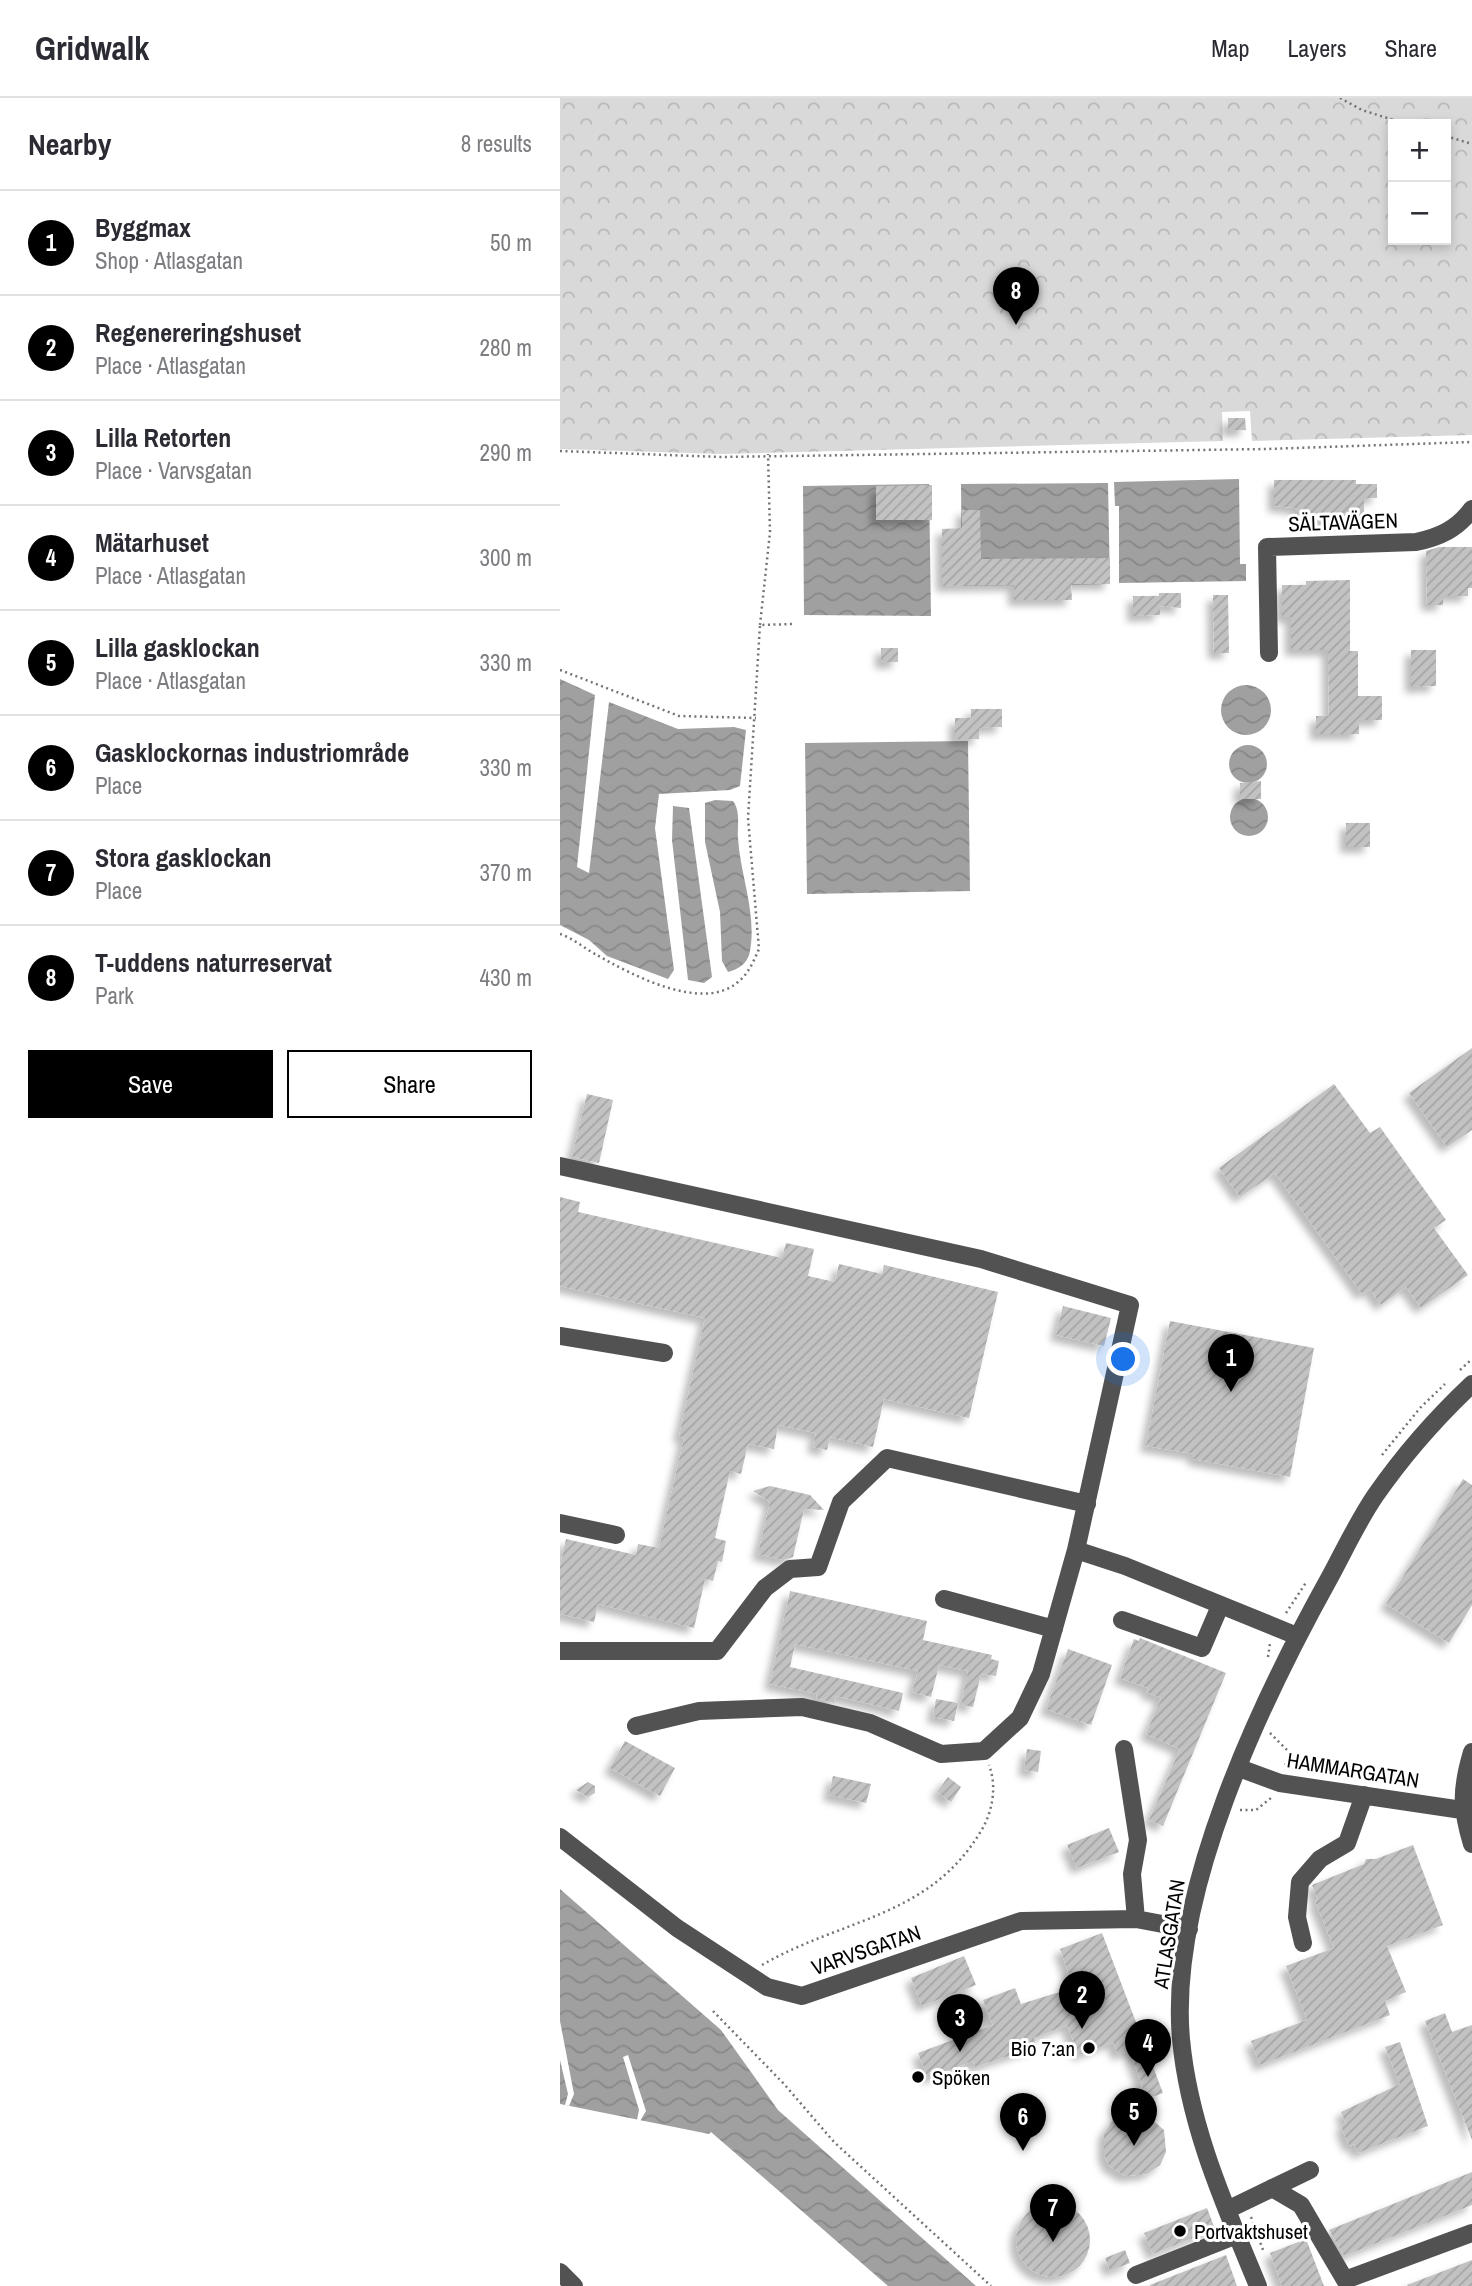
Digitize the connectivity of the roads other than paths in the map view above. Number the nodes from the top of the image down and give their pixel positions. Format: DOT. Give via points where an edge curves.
graph roads {
  1 [pos="1472,509"];
  2 [pos="1269,653"];
  3 [pos="560,1166"];
  4 [pos="560,1336"];
  5 [pos="664,1353"];
  6 [pos="1472,1384"];
  7 [pos="1087,1504"];
  8 [pos="560,1523"];
  9 [pos="616,1535"];
  10 [pos="1076,1550"];
  11 [pos="944,1599"];
  12 [pos="1220,1606"];
  13 [pos="1122,1620"];
  14 [pos="1054,1629"];
  15 [pos="1297,1636"];
  16 [pos="560,1651"];
  17 [pos="636,1726"];
  18 [pos="1124,1749"];
  19 [pos="1472,1752"];
  20 [pos="1239,1769"];
  21 [pos="1364,1795"];
  22 [pos="1462,1810"];
  23 [pos="560,1837"];
  24 [pos="1472,1844"];
  25 [pos="1136,1919"];
  26 [pos="1189,1929"];
  27 [pos="1303,1943"];
  28 [pos="1310,2169"];
  29 [pos="1272,2188"];
  30 [pos="1227,2210"];
  31 [pos="1472,2233"];
  32 [pos="1237,2235"];
  33 [pos="560,2273"];
  34 [pos="1136,2275"];
  35 [pos="574,2286"];
  36 [pos="1258,2286"];
  1 -- 2 [label="street, SÄLTAVÄGEN" via="1463,522 1438,537 1416,542 1267,547"];
  3 -- 7 [label="street" via="981,1259 1130,1304"];
  4 -- 5 [label="street"];
  6 -- 15 [label="street, ATLASGATAN" via="1375,1496"];
  7 -- 10 [label="street"];
  7 -- 16 [label="street" via="887,1458 841,1502 818,1567 790,1569 765,1588 717,1651"];
  8 -- 9 [label="street"];
  10 -- 12 [label="street"];
  10 -- 14 [label="street"];
  11 -- 14 [label="street"];
  12 -- 13 [label="street" via="1202,1648"];
  12 -- 15 [label="street"];
  14 -- 17 [label="street" via="1041,1674 1020,1718 984,1751 941,1754 870,1723 802,1707 699,1711"];
  15 -- 20 [label="street, ATLASGATAN"];
  18 -- 25 [label="street" via="1138,1840 1132,1874"];
  19 -- 22 [label="street" via="1464,1777"];
  20 -- 21 [label="street, HAMMARGATAN" via="1280,1783"];
  20 -- 26 [label="street, ATLASGATAN" via="1204,1861"];
  21 -- 22 [label="street, HAMMARGATAN"];
  21 -- 27 [label="street" via="1347,1843 1320,1859 1300,1882 1297,1917"];
  22 -- 24 [label="street"];
  23 -- 25 [label="street, VARVSGATAN" via="677,1928 766,1987 802,1996 1021,1921"];
  25 -- 26 [label="street, VARVSGATAN"];
  26 -- 30 [label="street, ATLASGATAN" via="1181,2037 1189,2092"];
  28 -- 29 [label="street"];
  29 -- 30 [label="street"];
  29 -- 31 [label="street" via="1301,2205 1345,2280"];
  30 -- 32 [label="street, ATLASGATAN"];
  32 -- 34 [label="street"];
  32 -- 36 [label="street, ATLASGATAN"];
  33 -- 35 [label="street"];
}
